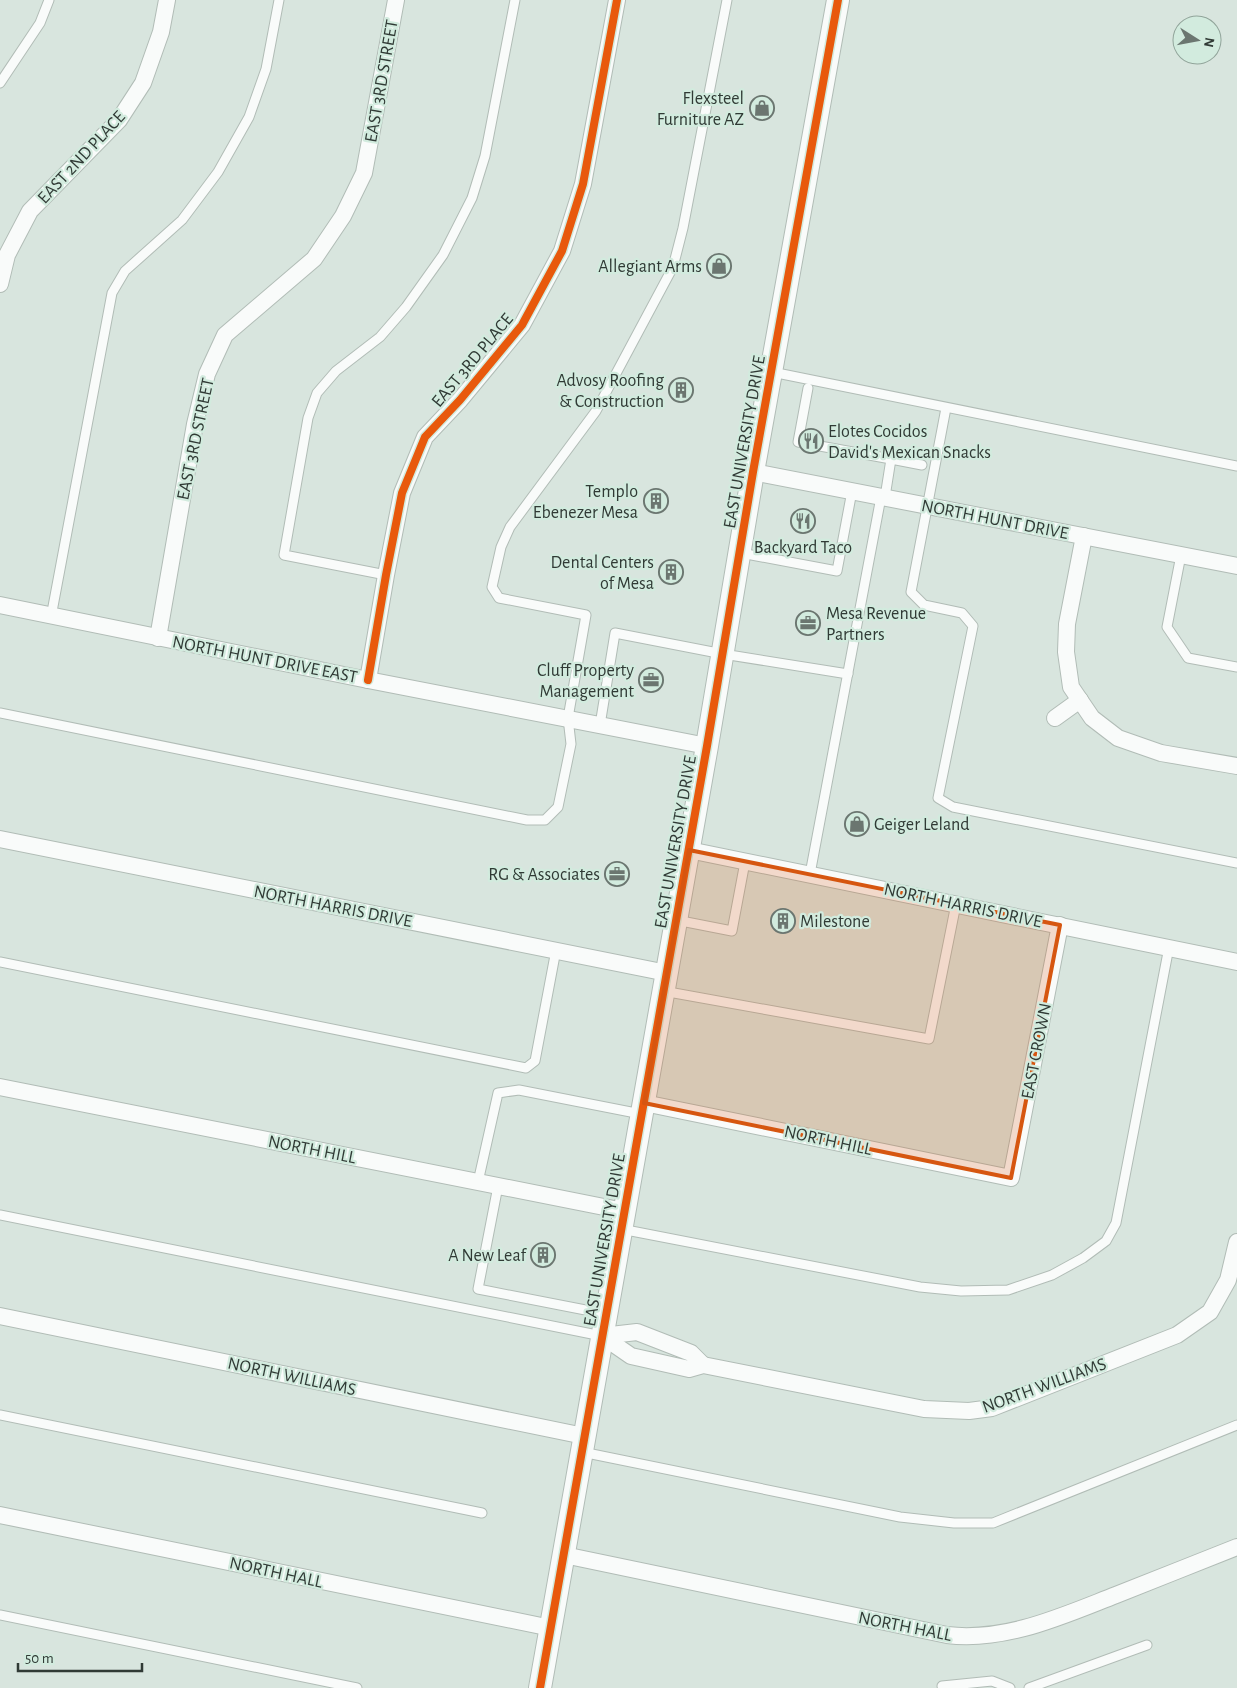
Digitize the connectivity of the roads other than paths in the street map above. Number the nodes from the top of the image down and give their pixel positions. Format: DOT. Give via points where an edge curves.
graph roads {
  1 [pos="49,0"];
  2 [pos="167,0"];
  3 [pos="279,0"];
  4 [pos="396,0"];
  5 [pos="515,0"];
  6 [pos="616,0"];
  7 [pos="727,0"];
  8 [pos="838,0"];
  9 [pos="0,83"];
  10 [pos="0,284"];
  11 [pos="771,372"];
  12 [pos="808,388"];
  13 [pos="946,408"];
  14 [pos="891,460"];
  15 [pos="922,465"];
  16 [pos="1237,466"];
  17 [pos="753,472"];
  18 [pos="852,491"];
  19 [pos="883,497"];
  20 [pos="928,506"];
  21 [pos="1084,536"];
  22 [pos="740,553"];
  23 [pos="1182,556"];
  24 [pos="1237,566"];
  25 [pos="386,575"];
  26 [pos="0,606"];
  27 [pos="51,617"];
  28 [pos="158,638"];
  29 [pos="722,654"];
  30 [pos="1237,667"];
  31 [pos="848,674"];
  32 [pos="368,680"];
  33 [pos="1080,700"];
  34 [pos="0,714"];
  35 [pos="568,718"];
  36 [pos="1055,718"];
  37 [pos="600,725"];
  38 [pos="707,746"];
  39 [pos="1237,766"];
  40 [pos="0,839"];
  41 [pos="688,850"];
  42 [pos="745,862"];
  43 [pos="1237,863"];
  44 [pos="810,874"];
  45 [pos="956,904"];
  46 [pos="676,920"];
  47 [pos="1060,925"];
  48 [pos="1169,947"];
  49 [pos="556,950"];
  50 [pos="0,962"];
  51 [pos="1237,962"];
  52 [pos="665,982"];
  53 [pos="0,1087"];
  54 [pos="643,1108"];
  55 [pos="1011,1178"];
  56 [pos="478,1182"];
  57 [pos="498,1186"];
  58 [pos="0,1215"];
  59 [pos="623,1220"];
  60 [pos="1237,1242"];
  61 [pos="606,1314"];
  62 [pos="0,1316"];
  63 [pos="602,1336"];
  64 [pos="704,1364"];
  65 [pos="0,1415"];
  66 [pos="1237,1425"];
  67 [pos="583,1444"];
  68 [pos="482,1514"];
  69 [pos="0,1515"];
  70 [pos="1237,1547"];
  71 [pos="564,1555"];
  72 [pos="0,1615"];
  73 [pos="551,1628"];
  74 [pos="1147,1645"];
  75 [pos="942,1686"];
  76 [pos="357,1688"];
  77 [pos="540,1688"];
  78 [pos="1010,1688"];
  79 [pos="1029,1688"];
  1 -- 9 [label="lane" via="40,23"];
  2 -- 10 [label="street, EAST 2ND PLACE" via="161,32 143,83 119,120 30,210 7,255"];
  3 -- 27 [label="lane" via="266,69 249,117 218,172 182,220 125,271 112,293"];
  4 -- 28 [label="street, EAST 3RD STREET" via="364,173 343,216 314,259 225,335 207,374 195,424"];
  5 -- 25 [label="lane" via="485,156 472,198 443,255 406,307 380,337 336,371 317,393 308,418 284,555"];
  6 -- 25 [label="street, EAST 3RD PLACE" via="583,184 562,251 522,325 425,437 402,493"];
  7 -- 35 [label="lane" via="674,267 596,411 510,527 501,547 492,587 499,598 586,616"];
  8 -- 11 [label="main road, EAST UNIVERSITY DRIVE"];
  11 -- 13 [label="lane"];
  11 -- 17 [label="main road, EAST UNIVERSITY DRIVE"];
  12 -- 14 [label="lane" via="798,442"];
  13 -- 16 [label="lane"];
  13 -- 20 [label="lane"];
  14 -- 15 [label="lane"];
  14 -- 19 [label="lane"];
  17 -- 18 [label="street, NORTH HUNT DRIVE"];
  17 -- 22 [label="main road, EAST UNIVERSITY DRIVE"];
  18 -- 19 [label="street, NORTH HUNT DRIVE"];
  18 -- 22 [label="lane" via="837,571"];
  19 -- 20 [label="street, NORTH HUNT DRIVE"];
  19 -- 31 [label="lane"];
  20 -- 21 [label="street, NORTH HUNT DRIVE"];
  20 -- 43 [label="lane" via="911,592 924,605 962,613 972,626 938,798 953,807"];
  21 -- 23 [label="street, NORTH HUNT DRIVE"];
  21 -- 33 [label="street" via="1067,624 1066,652 1072,687"];
  22 -- 29 [label="main road, EAST UNIVERSITY DRIVE"];
  23 -- 24 [label="street, NORTH HUNT DRIVE"];
  23 -- 30 [label="lane" via="1167,627 1188,658"];
  25 -- 32 [label="street, EAST 3RD PLACE"];
  26 -- 27 [label="street, NORTH HUNT DRIVE EAST"];
  27 -- 28 [label="street, NORTH HUNT DRIVE EAST"];
  28 -- 32 [label="street, NORTH HUNT DRIVE EAST"];
  29 -- 31 [label="lane"];
  29 -- 37 [label="lane" via="615,633"];
  29 -- 38 [label="main road, EAST UNIVERSITY DRIVE"];
  31 -- 44 [label="lane"];
  32 -- 35 [label="street, NORTH HUNT DRIVE EAST"];
  33 -- 36 [label="street"];
  33 -- 39 [label="street" via="1092,718 1118,738 1161,752"];
  34 -- 35 [label="lane" via="528,820 545,820 558,807 571,744"];
  35 -- 37 [label="street, NORTH HUNT DRIVE EAST"];
  37 -- 38 [label="street, NORTH HUNT DRIVE EAST"];
  38 -- 41 [label="main road, EAST UNIVERSITY DRIVE"];
  40 -- 49 [label="street, NORTH HARRIS DRIVE"];
  41 -- 42 [label="street, NORTH HARRIS DRIVE"];
  41 -- 46 [label="main road, EAST UNIVERSITY DRIVE"];
  42 -- 44 [label="street, NORTH HARRIS DRIVE"];
  42 -- 46 [label="lane" via="732,931"];
  44 -- 45 [label="street, NORTH HARRIS DRIVE"];
  45 -- 47 [label="street, NORTH HARRIS DRIVE"];
  45 -- 52 [label="lane" via="929,1039"];
  46 -- 52 [label="main road, EAST UNIVERSITY DRIVE"];
  47 -- 48 [label="street, NORTH HARRIS DRIVE"];
  47 -- 55 [label="street, EAST CROWN"];
  48 -- 51 [label="street, NORTH HARRIS DRIVE"];
  48 -- 59 [label="lane" via="1116,1223 1106,1240 1052,1276 1008,1290 961,1291 920,1287"];
  49 -- 50 [label="lane" via="535,1061 526,1068"];
  49 -- 52 [label="street, NORTH HARRIS DRIVE"];
  52 -- 54 [label="main road, EAST UNIVERSITY DRIVE"];
  53 -- 56 [label="street, NORTH HILL"];
  54 -- 55 [label="street, NORTH HILL"];
  54 -- 56 [label="lane" via="519,1090 498,1093"];
  54 -- 59 [label="main road, EAST UNIVERSITY DRIVE"];
  56 -- 57 [label="street, NORTH HILL"];
  57 -- 59 [label="street, NORTH HILL"];
  57 -- 61 [label="lane" via="478,1289"];
  58 -- 63 [label="lane"];
  59 -- 61 [label="main road, EAST UNIVERSITY DRIVE"];
  60 -- 64 [label="street, NORTH WILLIAMS" via="1228,1280 1210,1312 1177,1335 992,1408 968,1411 924,1409"];
  61 -- 63 [label="main road, EAST UNIVERSITY DRIVE"];
  62 -- 67 [label="street, NORTH WILLIAMS"];
  63 -- 64 [label="street, NORTH WILLIAMS" via="636,1332 691,1353"];
  63 -- 64 [label="street, NORTH WILLIAMS" via="631,1356 688,1369"];
  63 -- 67 [label="main road, EAST UNIVERSITY DRIVE"];
  65 -- 68 [label="lane"];
  66 -- 67 [label="lane" via="994,1523 954,1523 900,1517"];
  67 -- 71 [label="main road, EAST UNIVERSITY DRIVE"];
  69 -- 73 [label="street, NORTH HALL"];
  70 -- 71 [label="street, NORTH HALL" via="1043,1623 968,1637"];
  71 -- 73 [label="main road, EAST UNIVERSITY DRIVE"];
  72 -- 76 [label="lane"];
  73 -- 77 [label="main road, EAST UNIVERSITY DRIVE"];
  74 -- 79 [label="lane"];
  75 -- 78 [label="lane" via="992,1681"];
}
